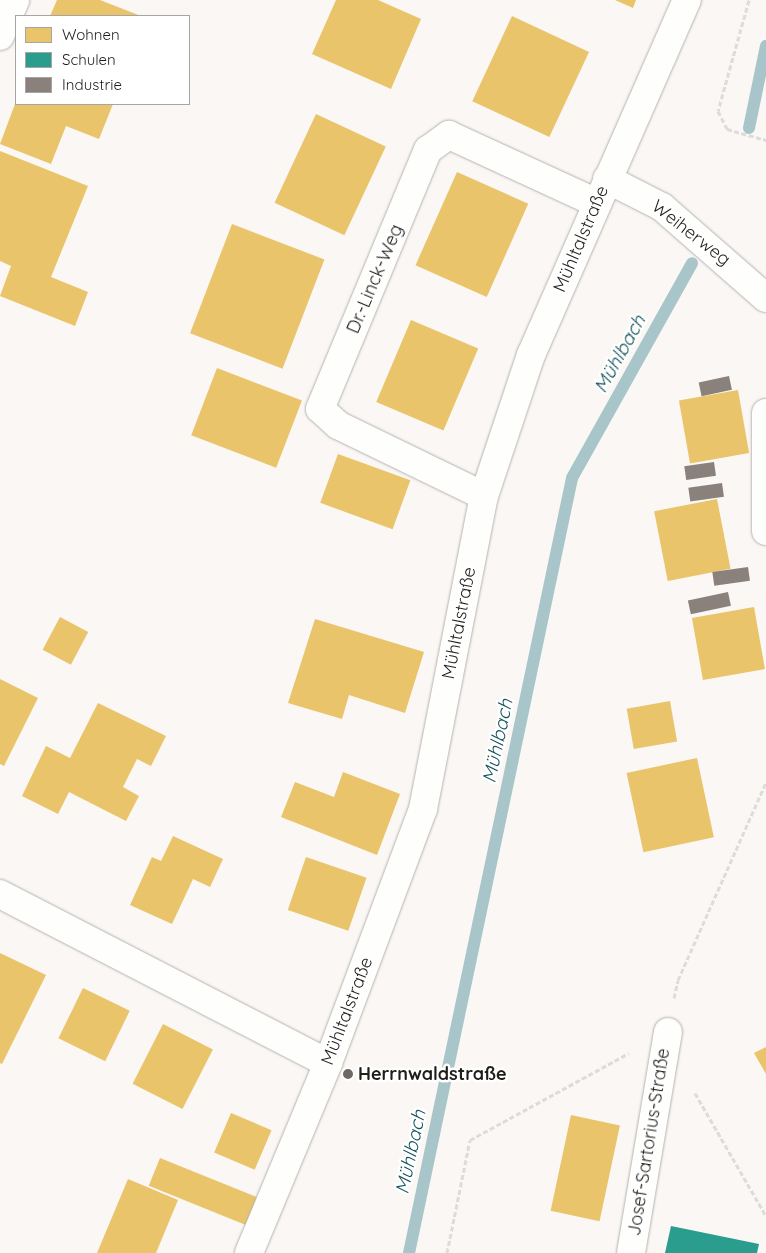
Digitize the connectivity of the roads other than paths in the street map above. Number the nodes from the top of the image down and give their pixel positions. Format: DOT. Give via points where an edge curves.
graph roads {
  1 [pos="15,0"];
  2 [pos="687,0"];
  3 [pos="0,36"];
  4 [pos="602,191"];
  5 [pos="766,298"];
  6 [pos="766,412"];
  7 [pos="484,496"];
  8 [pos="766,531"];
  9 [pos="0,894"];
  10 [pos="668,1032"];
  11 [pos="328,1063"];
  12 [pos="249,1253"];
  13 [pos="631,1253"];
  1 -- 3 [label="street"];
  2 -- 4 [label="street, Mühltalstraße"];
  4 -- 5 [label="street, Weiherweg" via="662,207"];
  4 -- 7 [label="street, Mühltalstraße" via="531,355"];
  4 -- 7 [label="street, Dr.-Linck-Weg" via="449,135 428,150 320,409 338,425"];
  6 -- 8 [label="street"];
  7 -- 11 [label="street, Mühltalstraße" via="423,809"];
  9 -- 11 [label="street"];
  10 -- 13 [label="street, Josef-Sartorius-Straße"];
  11 -- 12 [label="street, Mühltalstraße"];
}
